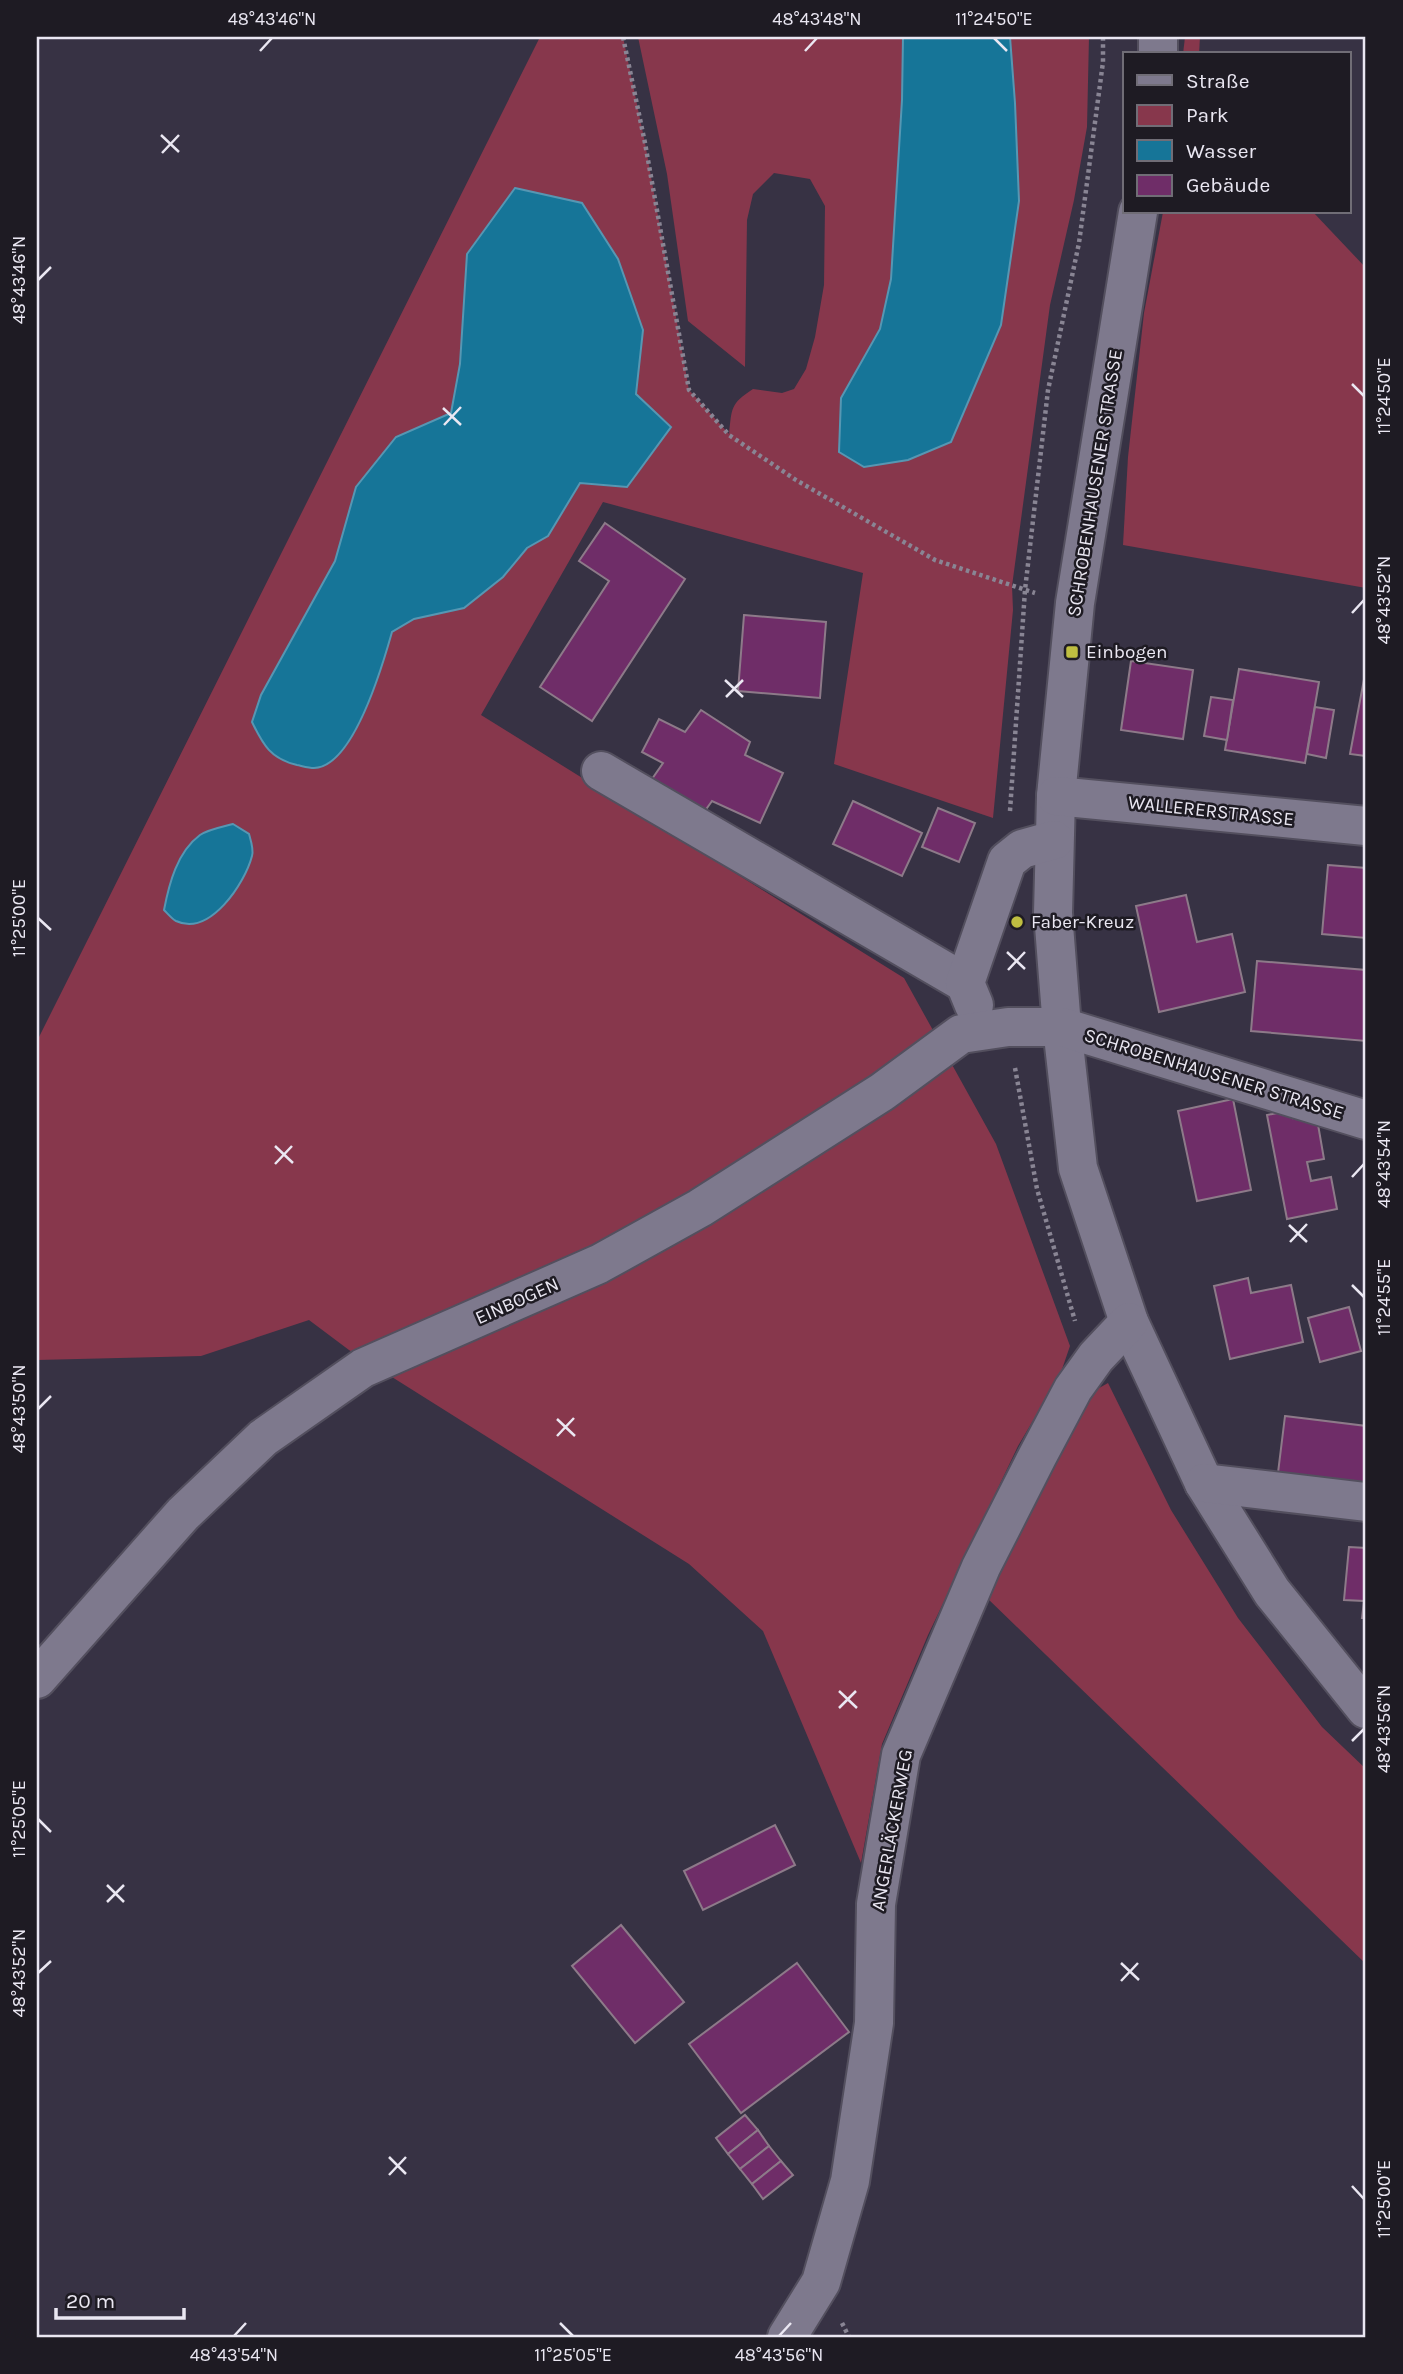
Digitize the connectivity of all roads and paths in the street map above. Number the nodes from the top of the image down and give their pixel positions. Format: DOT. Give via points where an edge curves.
graph roads {
  1 [pos="623,37"];
  2 [pos="1103,37"];
  3 [pos="1138,214"];
  4 [pos="1026,590"];
  5 [pos="1075,603"];
  6 [pos="601,771"];
  7 [pos="1056,796"];
  8 [pos="1366,826"];
  9 [pos="1055,840"];
  10 [pos="1007,860"];
  11 [pos="965,983"];
  12 [pos="1008,1027"];
  13 [pos="1062,1027"];
  14 [pos="1366,1120"];
  15 [pos="1129,1322"];
  16 [pos="1204,1483"];
  17 [pos="1366,1502"];
  18 [pos="37,1679"];
  19 [pos="1366,1709"];
  20 [pos="787,2337"];
  1 -- 4 [label="path" via="689,390 729,435 796,480 935,560"];
  2 -- 4 [label="path" via="1079,243 1048,390"];
  3 -- 5 [label="street, SCHROBENHAUSENER STRASSE"];
  4 -- 5 [label="path"];
  4 -- 10 [label="path"];
  5 -- 7 [label="street, SCHROBENHAUSENER STRASSE"];
  6 -- 11 [label="street"];
  7 -- 8 [label="street, WALLERERSTRASSE"];
  7 -- 9 [label="street, SCHROBENHAUSENER STRASSE"];
  9 -- 10 [label="street" via="1021,849"];
  9 -- 13 [label="street, SCHROBENHAUSENER STRASSE" via="1053,913"];
  10 -- 11 [label="street"];
  11 -- 12 [label="street" via="975,1006"];
  12 -- 13 [label="street, EINBOGEN"];
  12 -- 18 [label="street, EINBOGEN" via="961,1034 800,1146 599,1264 363,1368 263,1438 183,1514"];
  13 -- 14 [label="street, SCHROBENHAUSENER STRASSE"];
  13 -- 15 [label="street, SCHROBENHAUSENER STRASSE" via="1078,1168"];
  15 -- 16 [label="street, SCHROBENHAUSENER STRASSE"];
  15 -- 20 [label="street, ANGERLÄCKERWEG" via="1073,1389 1037,1457 981,1567 901,1755 876,1904 874,2023 850,2181 821,2282"];
  16 -- 17 [label="street"];
  16 -- 19 [label="street, SCHROBENHAUSENER STRASSE" via="1272,1592"];
}
